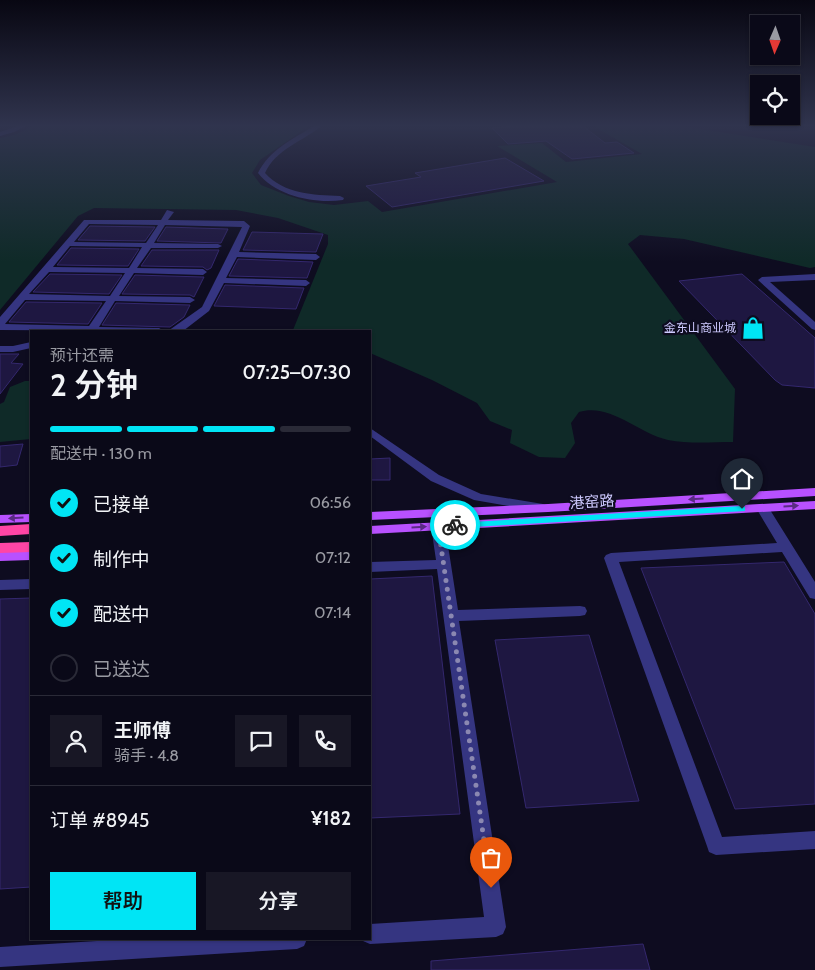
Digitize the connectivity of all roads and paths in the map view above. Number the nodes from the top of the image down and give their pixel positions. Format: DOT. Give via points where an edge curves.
graph roads {
  1 [pos="262,171"];
  2 [pos="340,198"];
  3 [pos="170,212"];
  4 [pos="164,221"];
  5 [pos="67,244"];
  6 [pos="148,245"];
  7 [pos="218,246"];
  8 [pos="234,254"];
  9 [pos="316,257"];
  10 [pos="46,269"];
  11 [pos="131,271"];
  12 [pos="202,272"];
  13 [pos="815,277"];
  14 [pos="220,280"];
  15 [pos="306,283"];
  16 [pos="22,297"];
  17 [pos="112,299"];
  18 [pos="190,300"];
  19 [pos="815,327"];
  20 [pos="91,330"];
  21 [pos="176,330"];
  22 [pos="30,345"];
  23 [pos="0,349"];
  24 [pos="371,432"];
  25 [pos="815,492"];
  26 [pos="815,504"];
  27 [pos="548,508"];
  28 [pos="762,508"];
  29 [pos="371,516"];
  30 [pos="30,518"];
  31 [pos="0,519"];
  32 [pos="438,526"];
  33 [pos="30,530"];
  34 [pos="371,530"];
  35 [pos="0,531"];
  36 [pos="30,547"];
  37 [pos="786,547"];
  38 [pos="0,548"];
  39 [pos="30,555"];
  40 [pos="0,556"];
  41 [pos="444,564"];
  42 [pos="371,568"];
  43 [pos="30,584"];
  44 [pos="0,585"];
  45 [pos="815,594"];
  46 [pos="580,610"];
  47 [pos="451,616"];
  48 [pos="815,840"];
  49 [pos="371,934"];
  50 [pos="257,940"];
  51 [pos="217,941"];
  52 [pos="0,957"];
  1 -- 2 [label="street" via="266,180 274,186 311,196"];
  3 -- 4 [label="street"];
  4 -- 5 [label="street" via="87,222"];
  4 -- 6 [label="street"];
  4 -- 8 [label="street" via="241,223 246,226 245,232"];
  5 -- 6 [label="street"];
  5 -- 10 [label="street"];
  6 -- 7 [label="street"];
  6 -- 11 [label="street"];
  8 -- 9 [label="street"];
  8 -- 14 [label="street"];
  10 -- 11 [label="street"];
  10 -- 16 [label="street"];
  11 -- 12 [label="street"];
  11 -- 17 [label="street"];
  13 -- 19 [label="street" via="762,280"];
  14 -- 15 [label="street"];
  14 -- 21 [label="street" via="206,309"];
  16 -- 17 [label="street"];
  16 -- 20 [label="street" via="0,323 1,327"];
  17 -- 18 [label="street"];
  17 -- 20 [label="street"];
  22 -- 23 [label="street"];
  24 -- 27 [label="street" via="435,478 478,497"];
  25 -- 27 [label="main road, 港窑路, one-way"];
  28 -- 26 [label="main road, 港窑路, one-way"];
  27 -- 29 [label="main road, 港窑路"];
  28 -- 32 [label="main road, 港窑路"];
  28 -- 37 [label="street"];
  30 -- 31 [label="main road, one-way"];
  34 -- 32 [label="main road, 港窑路, one-way"];
  32 -- 41 [label="street"];
  33 -- 35 [label="highway"];
  36 -- 38 [label="highway"];
  37 -- 45 [label="street"];
  37 -- 48 [label="street" via="612,558 716,846"];
  39 -- 40 [label="main road"];
  41 -- 42 [label="street"];
  41 -- 47 [label="street"];
  43 -- 44 [label="street"];
  46 -- 47 [label="street"];
  47 -- 49 [label="street" via="496,926"];
  50 -- 51 [label="street"];
  51 -- 52 [label="street"];
}
